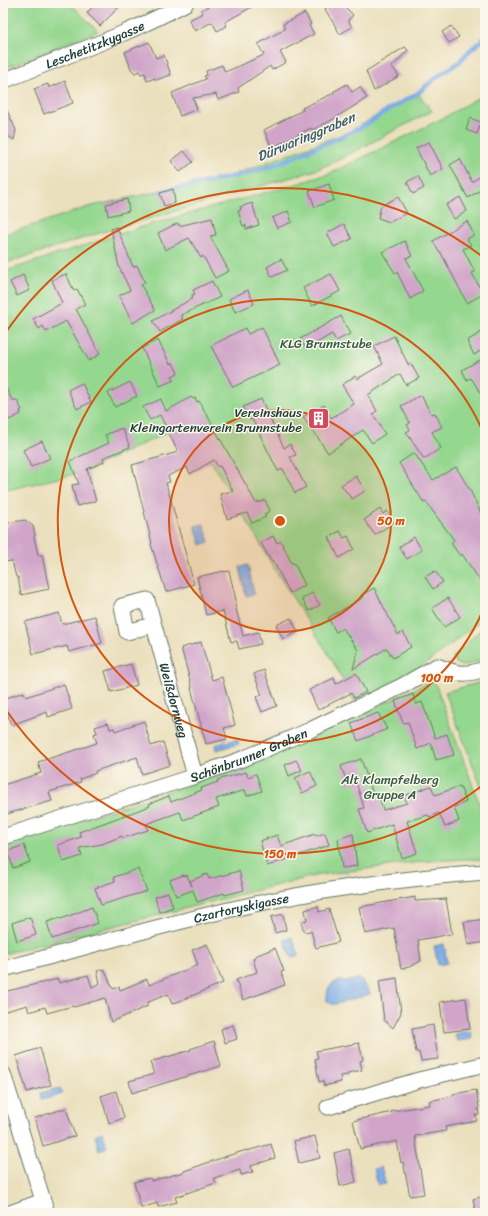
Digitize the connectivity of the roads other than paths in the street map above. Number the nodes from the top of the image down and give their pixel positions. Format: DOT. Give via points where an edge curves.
graph roads {
  1 [pos="186,3"];
  2 [pos="3,81"];
  3 [pos="153,625"];
  4 [pos="485,669"];
  5 [pos="195,776"];
  6 [pos="3,837"];
  7 [pos="485,872"];
  8 [pos="3,969"];
  9 [pos="485,1064"];
  10 [pos="3,1074"];
  11 [pos="5,1089"];
  12 [pos="328,1107"];
  13 [pos="45,1207"];
  14 [pos="10,1213"];
  1 -- 2 [label="street, Leschetitzkygasse" via="88,48"];
  3 -- 5 [label="street, Weißdornweg"];
  4 -- 5 [label="street, Schönbrunner Graben" via="469,674 455,673 437,666 402,686 308,731"];
  5 -- 6 [label="street, Schönbrunner Graben"];
  7 -- 8 [label="street, Czartoryskigasse" via="431,876 255,904"];
  9 -- 12 [label="street" via="419,1080"];
  10 -- 11 [label="street"];
  11 -- 13 [label="street"];
  13 -- 14 [label="street"];
}
